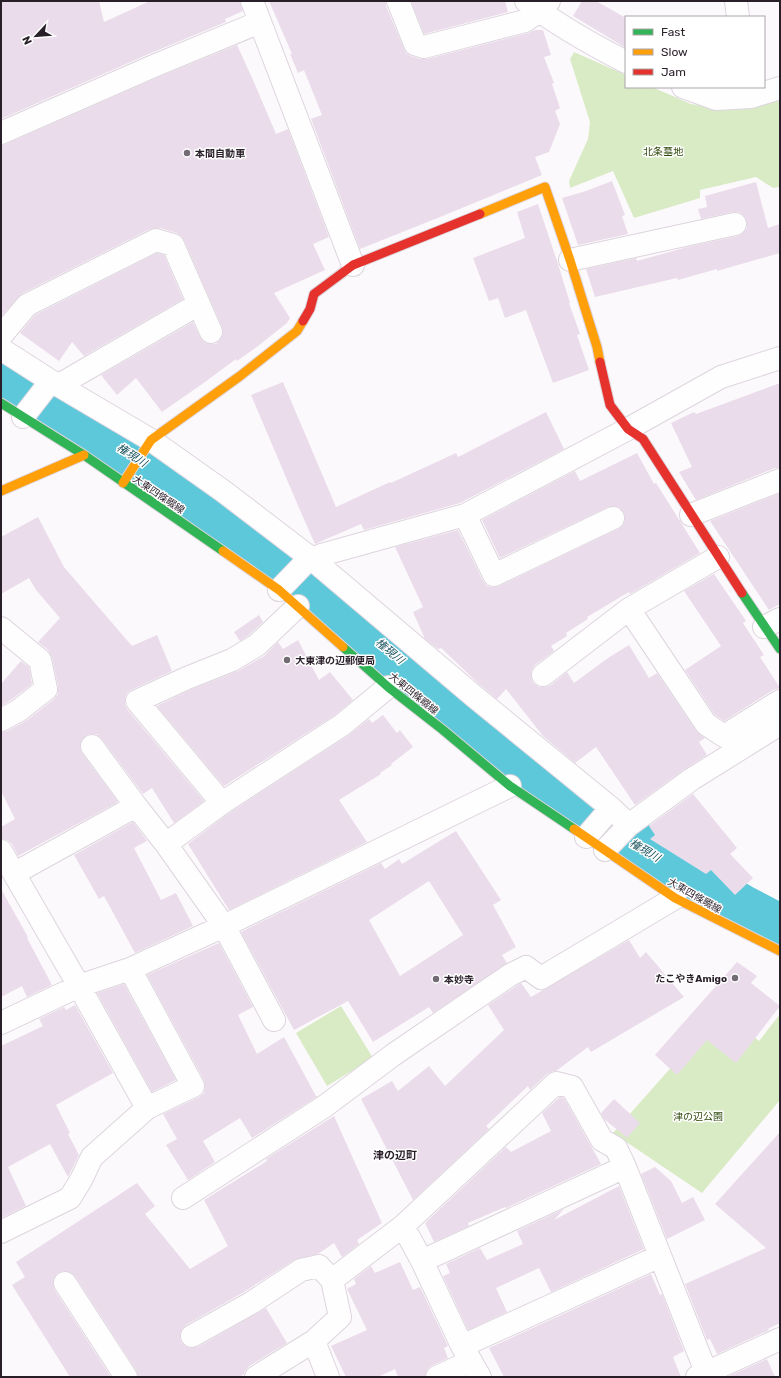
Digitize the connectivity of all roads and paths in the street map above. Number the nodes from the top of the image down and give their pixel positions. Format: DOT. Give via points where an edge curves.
graph roads {
  1 [pos="252,1"];
  2 [pos="398,1"];
  3 [pos="736,1"];
  4 [pos="538,4"];
  5 [pos="738,16"];
  6 [pos="260,22"];
  7 [pos="625,61"];
  8 [pos="685,88"];
  9 [pos="780,88"];
  10 [pos="750,92"];
  11 [pos="1,133"];
  12 [pos="735,224"];
  13 [pos="570,260"];
  14 [pos="353,264"];
  15 [pos="199,304"];
  16 [pos="211,332"];
  17 [pos="1,336"];
  18 [pos="1,349"];
  19 [pos="780,358"];
  20 [pos="54,383"];
  21 [pos="1,403"];
  22 [pos="24,416"];
  23 [pos="628,429"];
  24 [pos="149,443"];
  25 [pos="84,455"];
  26 [pos="780,480"];
  27 [pos="123,482"];
  28 [pos="1,491"];
  29 [pos="464,515"];
  30 [pos="691,515"];
  31 [pos="613,518"];
  32 [pos="718,557"];
  33 [pos="308,561"];
  34 [pos="280,589"];
  35 [pos="298,606"];
  36 [pos="629,609"];
  37 [pos="772,623"];
  38 [pos="1,628"];
  39 [pos="780,649"];
  40 [pos="543,675"];
  41 [pos="388,687"];
  42 [pos="779,711"];
  43 [pos="1,720"];
  44 [pos="92,746"];
  45 [pos="510,786"];
  46 [pos="222,803"];
  47 [pos="136,806"];
  48 [pos="611,808"];
  49 [pos="629,825"];
  50 [pos="586,837"];
  51 [pos="166,844"];
  52 [pos="605,850"];
  53 [pos="1,851"];
  54 [pos="15,874"];
  55 [pos="675,898"];
  56 [pos="224,926"];
  57 [pos="780,951"];
  58 [pos="130,969"];
  59 [pos="79,986"];
  60 [pos="274,1020"];
  61 [pos="1,1022"];
  62 [pos="147,1108"];
  63 [pos="625,1167"];
  64 [pos="183,1198"];
  65 [pos="403,1226"];
  66 [pos="1,1232"];
  67 [pos="660,1256"];
  68 [pos="422,1261"];
  69 [pos="332,1280"];
  70 [pos="65,1283"];
  71 [pos="192,1336"];
  72 [pos="780,1339"];
  73 [pos="314,1341"];
  74 [pos="471,1361"];
  75 [pos="704,1376"];
  76 [pos="126,1377"];
  77 [pos="256,1377"];
  78 [pos="328,1377"];
  79 [pos="437,1377"];
  1 -- 6 [label="street"];
  2 -- 4 [label="street" via="415,44 424,47 525,21"];
  3 -- 5 [label="street"];
  4 -- 7 [label="street" via="588,42"];
  6 -- 11 [label="street"];
  6 -- 14 [label="street"];
  8 -- 10 [label="street" via="716,99"];
  9 -- 10 [label="street"];
  12 -- 13 [label="street"];
  13 -- 14 [label="street" via="545,187"];
  13 -- 23 [label="street" via="610,405"];
  14 -- 24 [label="street" via="314,294 310,309 297,331"];
  15 -- 16 [label="street"];
  15 -- 17 [label="street" via="173,245 156,240 27,305"];
  15 -- 20 [label="street"];
  18 -- 20 [label="street"];
  19 -- 23 [label="street" via="721,377"];
  20 -- 22 [label="street"];
  20 -- 24 [label="street"];
  21 -- 22 [label="street, 大東四條畷線"];
  22 -- 25 [label="street, 大東四條畷線"];
  23 -- 29 [label="street"];
  23 -- 30 [label="street" via="642,439"];
  24 -- 27 [label="street"];
  24 -- 33 [label="street" via="223,491"];
  25 -- 27 [label="street, 大東四條畷線"];
  25 -- 28 [label="street"];
  26 -- 30 [label="street"];
  27 -- 34 [label="street, 大東四條畷線"];
  29 -- 31 [label="street" via="494,575"];
  29 -- 33 [label="street" via="321,555"];
  30 -- 32 [label="street"];
  32 -- 36 [label="street"];
  32 -- 37 [label="street"];
  33 -- 34 [label="street"];
  33 -- 48 [label="street"];
  34 -- 35 [label="street, 大東四條畷線"];
  35 -- 41 [label="street, 大東四條畷線"];
  35 -- 46 [label="street" via="257,645 232,660 136,700"];
  36 -- 40 [label="street"];
  36 -- 42 [label="street" via="706,724 724,736"];
  37 -- 39 [label="street"];
  38 -- 43 [label="street" via="40,660 46,689 18,711"];
  41 -- 45 [label="street, 大東四條畷線"];
  41 -- 46 [label="street" via="342,725"];
  42 -- 49 [label="street"];
  44 -- 47 [label="street"];
  45 -- 50 [label="street, 大東四條畷線"];
  45 -- 56 [label="street"];
  46 -- 51 [label="street"];
  47 -- 51 [label="street"];
  47 -- 54 [label="street"];
  48 -- 49 [label="street"];
  48 -- 50 [label="street"];
  49 -- 52 [label="street"];
  50 -- 52 [label="street, 大東四條畷線"];
  51 -- 56 [label="street"];
  52 -- 55 [label="street, 大東四條畷線"];
  53 -- 54 [label="street"];
  54 -- 59 [label="street"];
  55 -- 57 [label="street, 大東四條畷線"];
  55 -- 64 [label="street" via="541,978 526,966 510,974 393,1055 325,1106"];
  56 -- 58 [label="street"];
  56 -- 60 [label="street"];
  58 -- 59 [label="street"];
  58 -- 62 [label="street" via="193,1086"];
  59 -- 61 [label="street"];
  59 -- 62 [label="street"];
  62 -- 66 [label="street" via="92,1158 70,1198"];
  63 -- 65 [label="street" via="616,1148 602,1140 572,1088 556,1083"];
  63 -- 67 [label="street"];
  63 -- 68 [label="street"];
  65 -- 68 [label="street"];
  65 -- 69 [label="street"];
  67 -- 74 [label="street"];
  67 -- 75 [label="street"];
  68 -- 74 [label="street"];
  69 -- 71 [label="street" via="319,1266 301,1270 251,1303"];
  69 -- 73 [label="street" via="340,1317"];
  70 -- 76 [label="street"];
  72 -- 75 [label="street"];
  73 -- 77 [label="street"];
  73 -- 78 [label="street"];
  74 -- 79 [label="street"];
}
